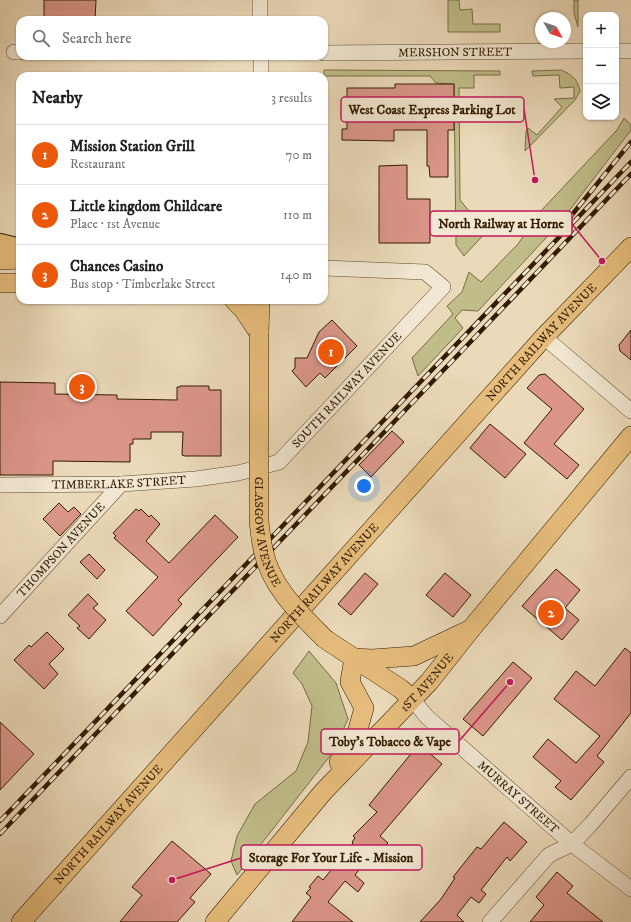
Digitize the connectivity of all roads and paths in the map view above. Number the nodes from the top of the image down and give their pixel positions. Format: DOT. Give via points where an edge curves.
graph roads {
  1 [pos="260,0"];
  2 [pos="260,16"];
  3 [pos="583,51"];
  4 [pos="619,51"];
  5 [pos="631,51"];
  6 [pos="328,53"];
  7 [pos="261,60"];
  8 [pos="260,72"];
  9 [pos="0,245"];
  10 [pos="631,247"];
  11 [pos="16,249"];
  12 [pos="16,259"];
  13 [pos="0,260"];
  14 [pos="328,268"];
  15 [pos="0,283"];
  16 [pos="16,283"];
  17 [pos="238,304"];
  18 [pos="260,304"];
  19 [pos="259,333"];
  20 [pos="544,336"];
  21 [pos="631,411"];
  22 [pos="631,436"];
  23 [pos="238,473"];
  24 [pos="121,484"];
  25 [pos="0,485"];
  26 [pos="0,616"];
  27 [pos="471,629"];
  28 [pos="354,658"];
  29 [pos="412,699"];
  30 [pos="631,777"];
  31 [pos="323,792"];
  32 [pos="572,844"];
  33 [pos="631,890"];
  34 [pos="21,922"];
  35 [pos="215,922"];
  36 [pos="490,922"];
  1 -- 2 [label="street"];
  3 -- 6 [label="street, MERSHON STREET"];
  4 -- 5 [label="street"];
  7 -- 8 [label="street"];
  9 -- 11 [label="highway"];
  10 -- 20 [label="main road, NORTH RAILWAY AVENUE"];
  12 -- 13 [label="main road"];
  14 -- 23 [label="street, SOUTH RAILWAY AVENUE" via="425,272 443,287 279,462"];
  15 -- 16 [label="main road"];
  17 -- 19 [label="main road"];
  18 -- 19 [label="main road, GLASGOW AVENUE"];
  19 -- 28 [label="main road, GLASGOW AVENUE, bridge" via="259,522 263,550 273,578 292,606 325,639"];
  20 -- 21 [label="street"];
  20 -- 34 [label="main road, NORTH RAILWAY AVENUE"];
  22 -- 27 [label="main road, 1ST AVENUE"];
  23 -- 24 [label="street, TIMBERLAKE STREET" via="196,479"];
  24 -- 25 [label="street, TIMBERLAKE STREET"];
  24 -- 26 [label="street, THOMPSON AVENUE"];
  27 -- 28 [label="main road" via="414,656"];
  27 -- 29 [label="main road, 1ST AVENUE" via="429,682"];
  28 -- 29 [label="main road, GLASGOW AVENUE"];
  28 -- 31 [label="main road" via="350,682 364,708 354,743 338,764"];
  29 -- 31 [label="main road, 1ST AVENUE"];
  29 -- 32 [label="street, MURRAY STREET" via="427,717"];
  30 -- 32 [label="street"];
  31 -- 35 [label="main road, 1ST AVENUE"];
  32 -- 33 [label="street, MURRAY STREET"];
  32 -- 36 [label="street" via="549,855"];
}
